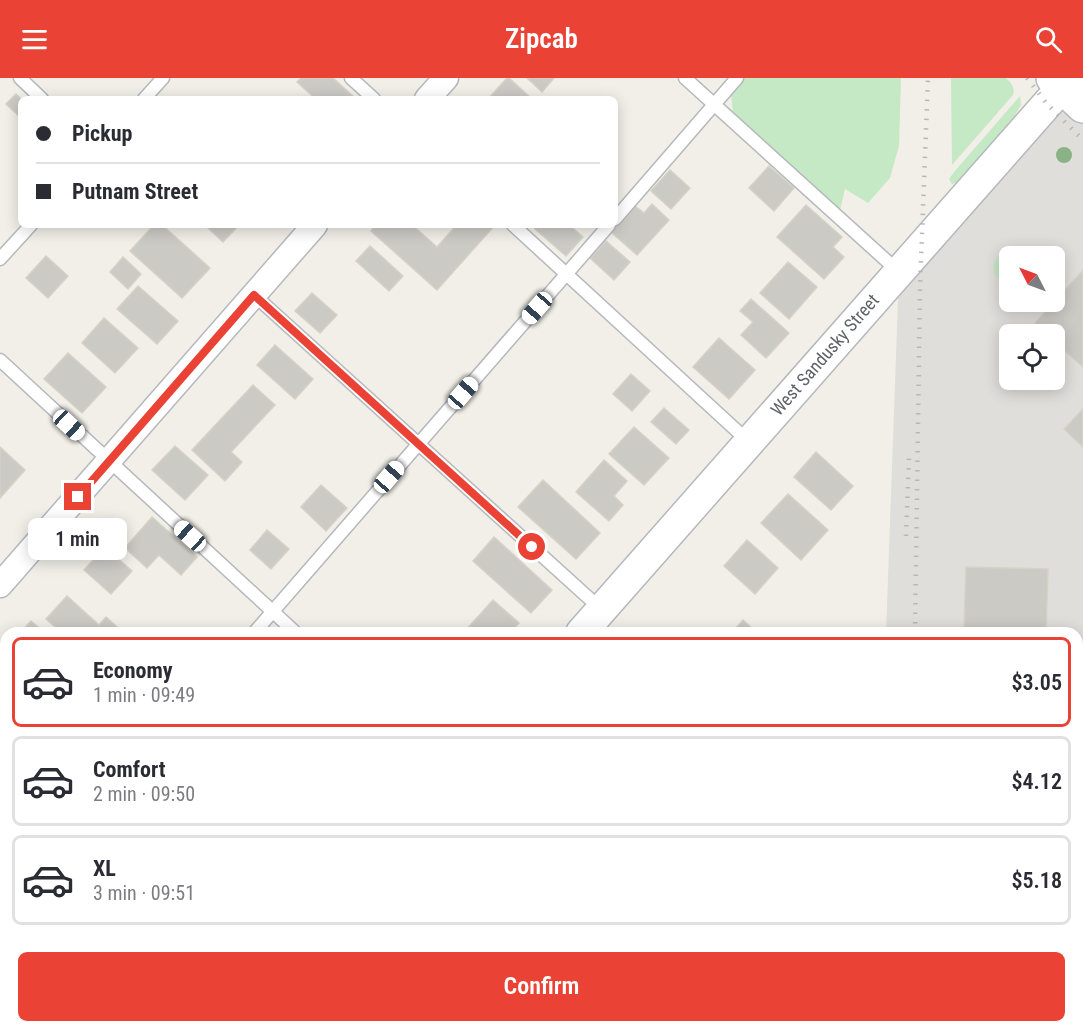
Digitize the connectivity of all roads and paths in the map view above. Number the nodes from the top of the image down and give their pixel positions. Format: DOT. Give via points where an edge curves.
graph roads {
  1 [pos="20,78"];
  2 [pos="163,78"];
  3 [pos="351,78"];
  4 [pos="446,78"];
  5 [pos="685,78"];
  6 [pos="737,78"];
  7 [pos="1067,87"];
  8 [pos="39,96"];
  9 [pos="147,96"];
  10 [pos="371,96"];
  11 [pos="430,96"];
  12 [pos="715,104"];
  13 [pos="618,216"];
  14 [pos="28,228"];
  15 [pos="312,228"];
  16 [pos="516,228"];
  17 [pos="606,228"];
  18 [pos="0,259"];
  19 [pos="899,272"];
  20 [pos="567,274"];
  21 [pos="254,295"];
  22 [pos="0,360"];
  23 [pos="749,442"];
  24 [pos="418,444"];
  25 [pos="109,462"];
  26 [pos="0,585"];
  27 [pos="602,610"];
  28 [pos="273,611"];
  29 [pos="259,627"];
  30 [pos="290,627"];
  31 [pos="586,627"];
  1 -- 8 [label="lane"];
  2 -- 9 [label="lane"];
  3 -- 10 [label="lane"];
  4 -- 11 [label="street"];
  5 -- 12 [label="lane"];
  6 -- 12 [label="lane"];
  7 -- 19 [label="street, West Sandusky Street"];
  12 -- 13 [label="lane"];
  12 -- 19 [label="lane"];
  14 -- 18 [label="lane"];
  15 -- 21 [label="street"];
  16 -- 20 [label="lane"];
  17 -- 20 [label="lane"];
  19 -- 23 [label="street, West Sandusky Street"];
  20 -- 23 [label="lane"];
  20 -- 24 [label="lane"];
  21 -- 24 [label="lane"];
  21 -- 25 [label="street"];
  22 -- 25 [label="lane"];
  23 -- 27 [label="street, West Sandusky Street"];
  24 -- 27 [label="lane"];
  24 -- 28 [label="lane"];
  25 -- 26 [label="street"];
  25 -- 28 [label="lane"];
  27 -- 31 [label="street, West Sandusky Street"];
  28 -- 29 [label="lane"];
  28 -- 30 [label="lane"];
}
